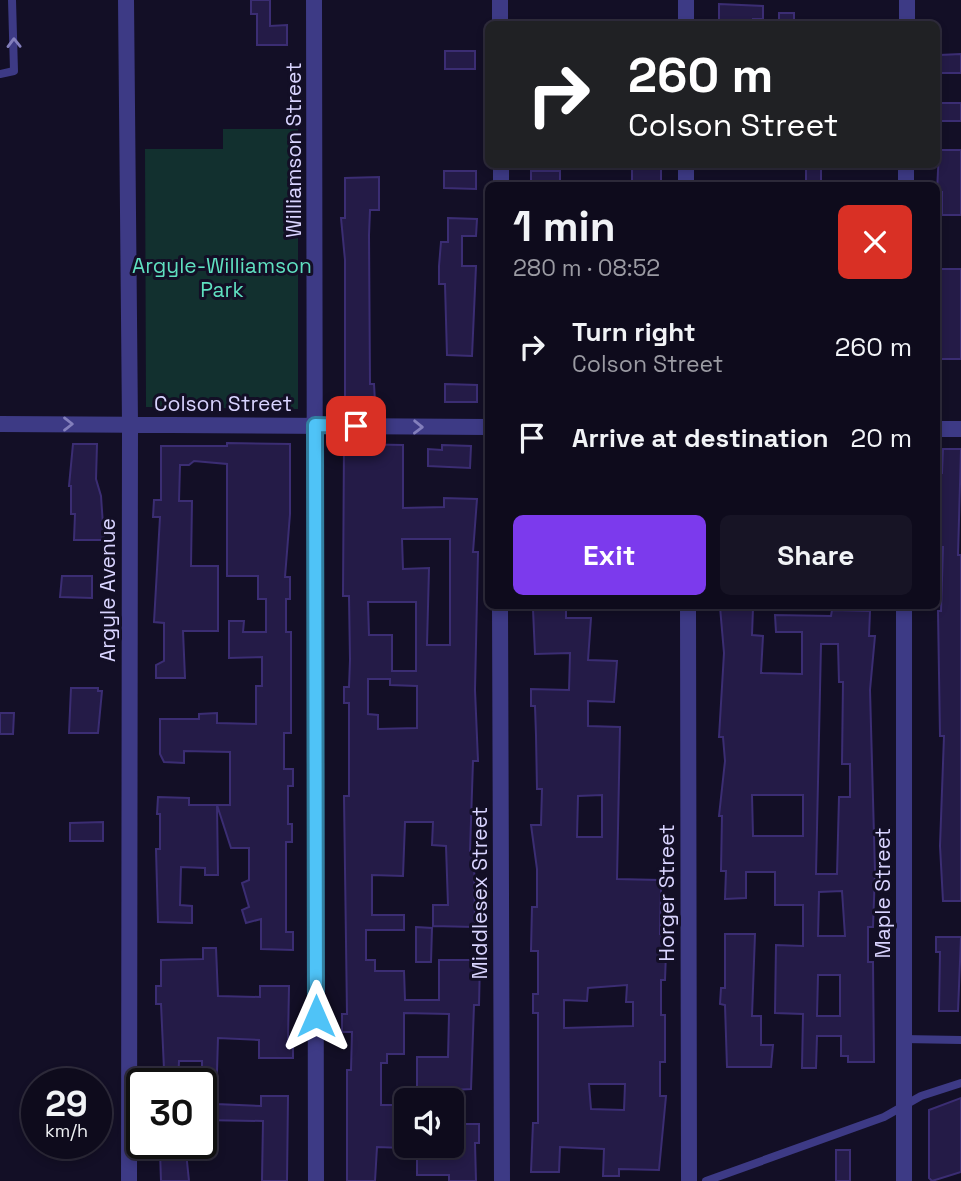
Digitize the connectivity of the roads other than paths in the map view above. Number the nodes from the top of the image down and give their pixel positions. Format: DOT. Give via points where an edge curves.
graph roads {
  1 [pos="12,0"];
  2 [pos="126,0"];
  3 [pos="314,0"];
  4 [pos="500,0"];
  5 [pos="686,0"];
  6 [pos="907,0"];
  7 [pos="500,21"];
  8 [pos="686,21"];
  9 [pos="907,21"];
  10 [pos="0,74"];
  11 [pos="0,424"];
  12 [pos="130,424"];
  13 [pos="315,425"];
  14 [pos="485,427"];
  15 [pos="940,429"];
  16 [pos="961,429"];
  17 [pos="500,609"];
  18 [pos="688,609"];
  19 [pos="904,609"];
  20 [pos="903,1039"];
  21 [pos="961,1040"];
  22 [pos="961,1083"];
  23 [pos="903,1107"];
  24 [pos="129,1181"];
  25 [pos="316,1181"];
  26 [pos="502,1181"];
  27 [pos="689,1181"];
  28 [pos="706,1181"];
  29 [pos="904,1181"];
  10 -- 1 [label="lane, one-way" via="14,71"];
  2 -- 12 [label="street, Argyle Avenue"];
  3 -- 13 [label="street, Williamson Street"];
  4 -- 7 [label="street"];
  5 -- 8 [label="street"];
  6 -- 9 [label="street"];
  11 -- 12 [label="street, Colson Street, one-way"];
  12 -- 13 [label="street, Colson Street"];
  12 -- 24 [label="street, Argyle Avenue"];
  13 -- 14 [label="street, Colson Street, one-way"];
  13 -- 25 [label="street, Williamson Street"];
  15 -- 16 [label="street"];
  17 -- 26 [label="street, Middlesex Street"];
  18 -- 27 [label="street, Horger Street"];
  19 -- 20 [label="street, Maple Street"];
  20 -- 21 [label="lane"];
  20 -- 23 [label="street, Maple Street"];
  22 -- 23 [label="lane"];
  23 -- 28 [label="lane"];
  23 -- 29 [label="street, Maple Street"];
}
